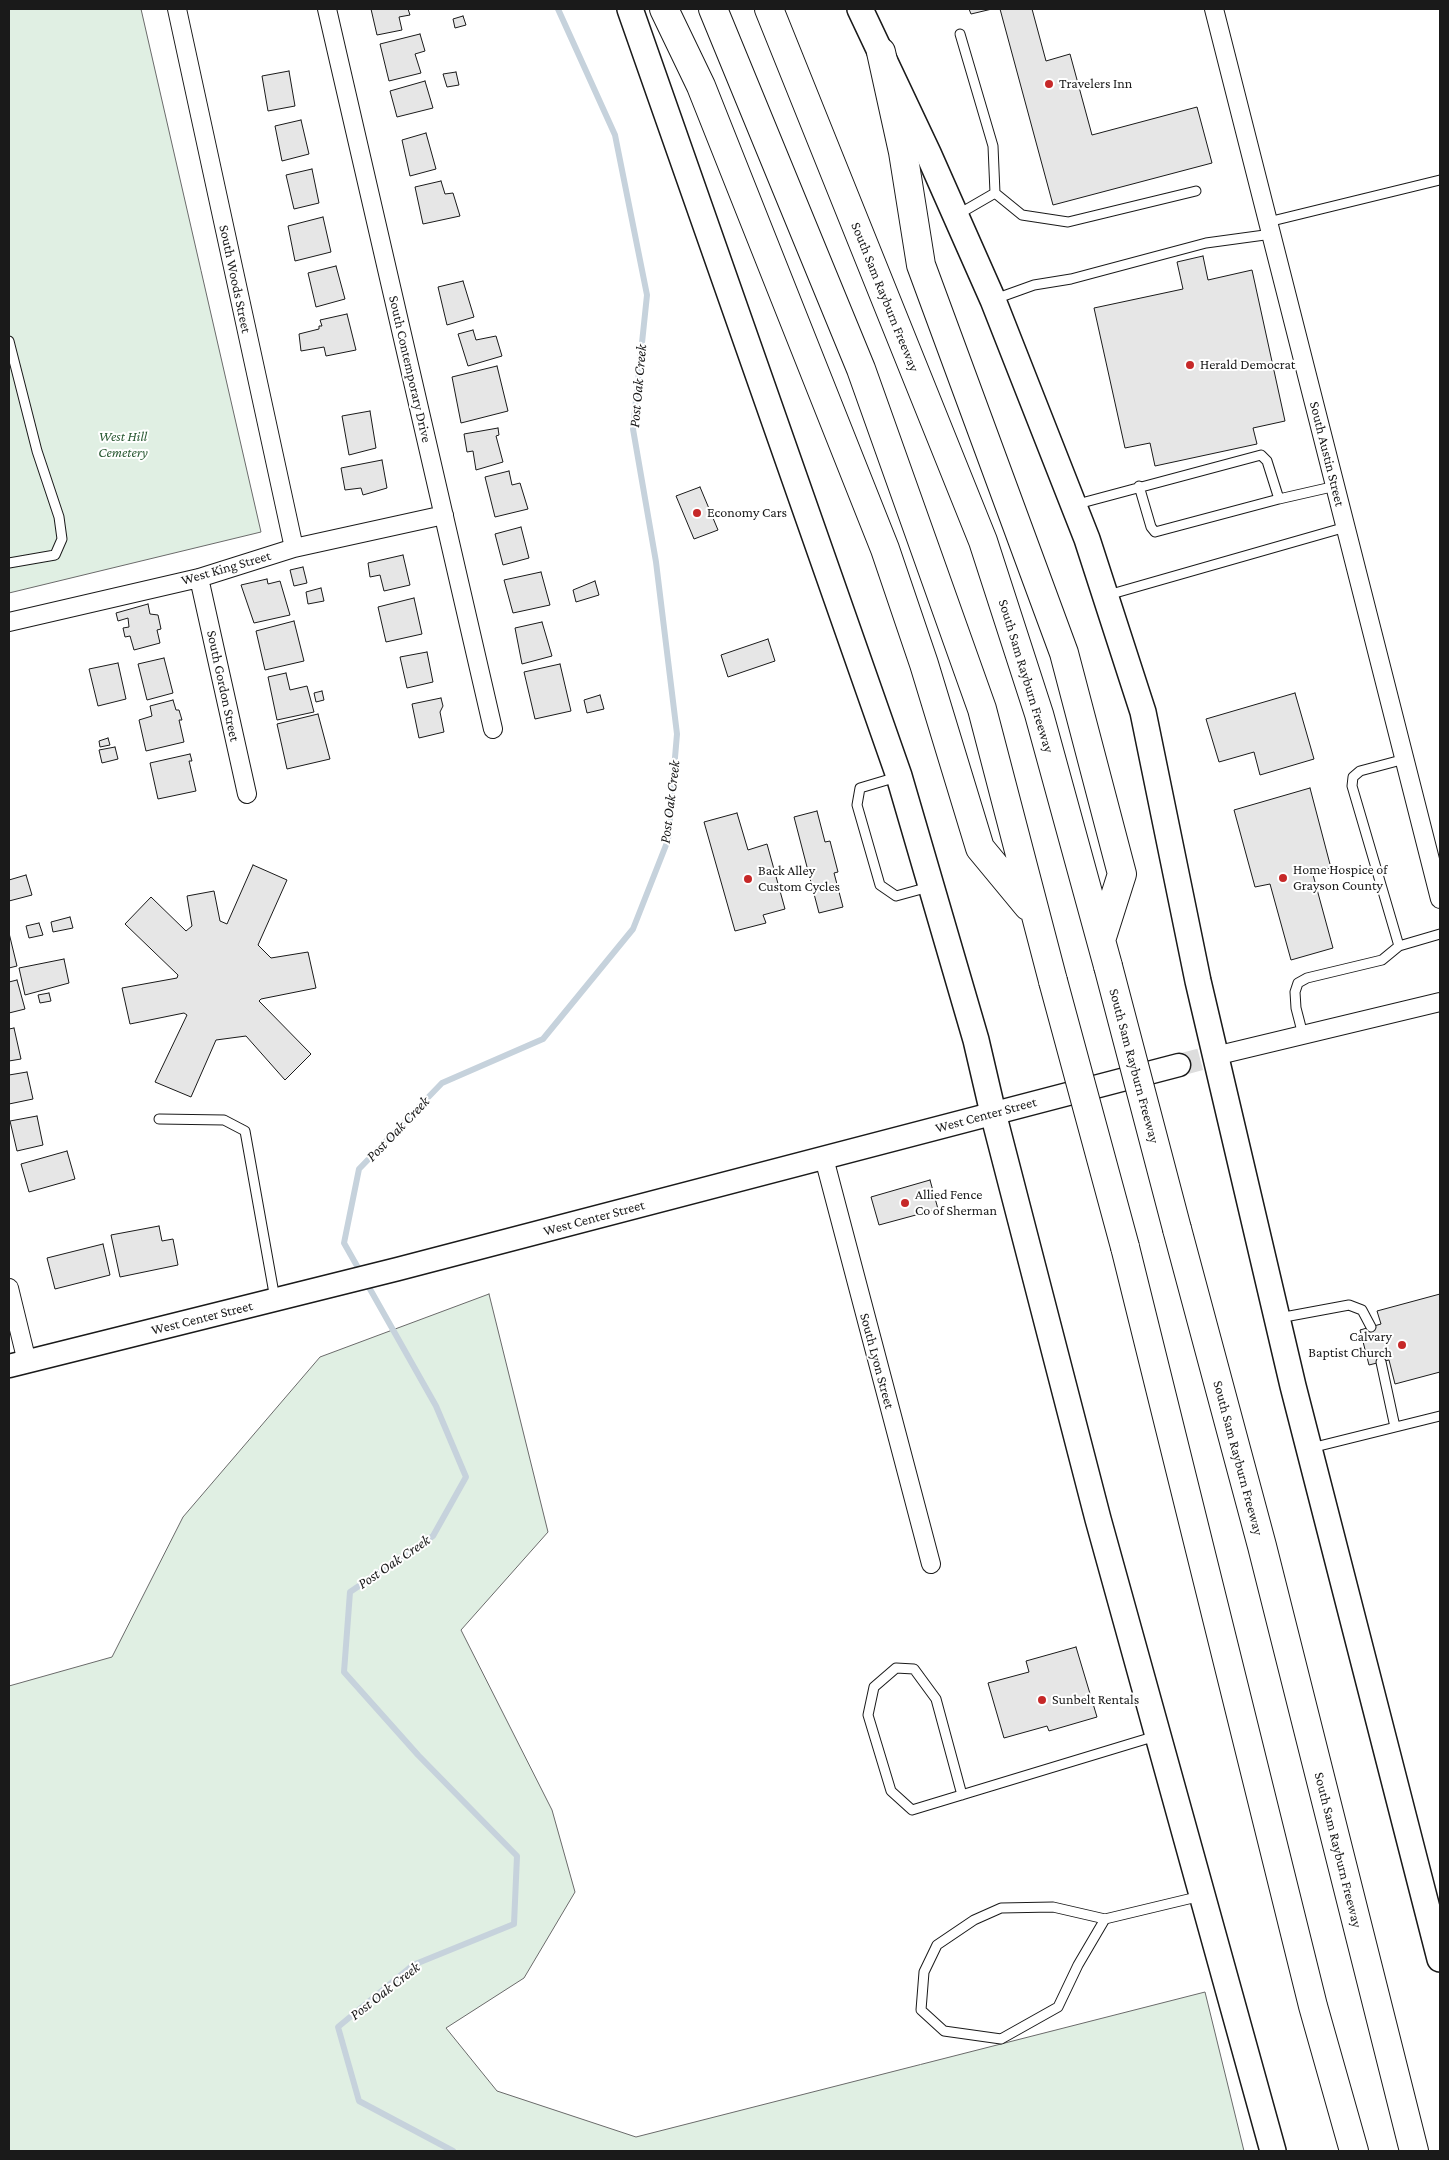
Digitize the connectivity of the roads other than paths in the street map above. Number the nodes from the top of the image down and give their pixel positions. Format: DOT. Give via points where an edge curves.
graph roads {
  1 [pos="177,9"];
  2 [pos="327,9"];
  3 [pos="630,9"];
  4 [pos="664,9"];
  5 [pos="713,9"];
  6 [pos="769,9"];
  7 [pos="860,9"];
  8 [pos="1214,9"];
  9 [pos="960,34"];
  10 [pos="881,52"];
  11 [pos="1440,180"];
  12 [pos="1196,191"];
  13 [pos="995,193"];
  14 [pos="955,216"];
  15 [pos="1270,228"];
  16 [pos="993,300"];
  17 [pos="9,341"];
  18 [pos="13,376"];
  19 [pos="1139,486"];
  20 [pos="1336,486"];
  21 [pos="1279,499"];
  22 [pos="1074,505"];
  23 [pos="444,515"];
  24 [pos="1346,528"];
  25 [pos="294,548"];
  26 [pos="9,563"];
  27 [pos="199,578"];
  28 [pos="1105,596"];
  29 [pos="9,622"];
  30 [pos="493,729"];
  31 [pos="1405,760"];
  32 [pos="900,776"];
  33 [pos="246,794"];
  34 [pos="931,887"];
  35 [pos="1440,899"];
  36 [pos="1034,913"];
  37 [pos="1440,934"];
  38 [pos="1102,937"];
  39 [pos="1399,946"];
  40 [pos="1440,1002"];
  41 [pos="1303,1035"];
  42 [pos="1214,1056"];
  43 [pos="1179,1065"];
  44 [pos="993,1113"];
  45 [pos="159,1119"];
  46 [pos="824,1158"];
  47 [pos="9,1288"];
  48 [pos="275,1300"];
  49 [pos="1276,1318"];
  50 [pos="1370,1327"];
  51 [pos="1381,1362"];
  52 [pos="18,1364"];
  53 [pos="1440,1416"];
  54 [pos="1395,1427"];
  55 [pos="1308,1448"];
  56 [pos="930,1564"];
  57 [pos="1158,1735"];
  58 [pos="962,1795"];
  59 [pos="1204,1895"];
  60 [pos="1105,1919"];
  61 [pos="1439,1950"];
  62 [pos="1313,2006"];
  63 [pos="1273,2151"];
  64 [pos="1340,2151"];
  65 [pos="1354,2151"];
  66 [pos="1414,2151"];
  1 -- 25 [label="street, South Woods Street"];
  2 -- 23 [label="street, South Contemporary Drive"];
  3 -- 32 [label="main road"];
  4 -- 36 [label="highway" via="701,86 884,549 924,664 980,848"];
  5 -- 36 [label="highway" via="864,378 982,709"];
  6 -- 38 [label="highway, South Sam Rayburn Freeway" via="983,541 1039,714"];
  7 -- 10 [label="main road"];
  8 -- 15 [label="street, South Austin Street"];
  9 -- 13 [label="lane" via="993,146"];
  10 -- 14 [label="main road"];
  10 -- 38 [label="highway" via="903,152 921,265 1064,653 1122,874"];
  11 -- 15 [label="lane"];
  12 -- 13 [label="lane" via="1068,222 1022,215"];
  13 -- 14 [label="lane"];
  14 -- 16 [label="main road"];
  15 -- 16 [label="lane" via="1070,279 1034,284"];
  15 -- 20 [label="street, South Austin Street"];
  16 -- 22 [label="main road"];
  17 -- 18 [label="lane"];
  18 -- 26 [label="lane" via="59,516 62,539 55,555"];
  19 -- 21 [label="lane" via="1261,455 1267,461"];
  19 -- 21 [label="lane" via="1155,532"];
  19 -- 22 [label="lane"];
  20 -- 21 [label="lane"];
  20 -- 24 [label="street, South Austin Street"];
  22 -- 28 [label="main road"];
  23 -- 25 [label="street, West King Street"];
  23 -- 30 [label="street, South Contemporary Drive"];
  24 -- 28 [label="lane"];
  24 -- 31 [label="street, South Austin Street"];
  25 -- 27 [label="street, West King Street"];
  27 -- 29 [label="street, West King Street"];
  27 -- 33 [label="street, South Gordon Street"];
  28 -- 42 [label="main road" via="1143,712"];
  31 -- 35 [label="street, South Austin Street"];
  31 -- 39 [label="lane" via="1360,771 1353,777 1352,786"];
  32 -- 34 [label="main road"];
  32 -- 34 [label="lane" via="860,788 857,804 880,885 896,896"];
  34 -- 44 [label="main road" via="976,1040"];
  36 -- 62 [label="highway, bridge" via="1125,1247"];
  37 -- 39 [label="lane"];
  38 -- 66 [label="highway, South Sam Rayburn Freeway, bridge" via="1262,1546"];
  39 -- 41 [label="lane" via="1382,960 1298,983 1296,1008"];
  40 -- 41 [label="street"];
  41 -- 42 [label="street"];
  42 -- 49 [label="main road"];
  43 -- 44 [label="street, West Center Street"];
  44 -- 46 [label="street, West Center Street"];
  44 -- 57 [label="main road" via="1098,1519"];
  45 -- 48 [label="lane" via="224,1120 245,1131"];
  46 -- 48 [label="street, West Center Street"];
  46 -- 56 [label="street, South Lyon Street"];
  47 -- 52 [label="street"];
  48 -- 52 [label="street, West Center Street"];
  49 -- 50 [label="lane" via="1349,1305 1362,1310"];
  49 -- 55 [label="main road"];
  51 -- 54 [label="lane"];
  53 -- 54 [label="lane"];
  54 -- 55 [label="lane"];
  55 -- 61 [label="main road"];
  57 -- 58 [label="lane"];
  57 -- 59 [label="main road"];
  58 -- 58 [label="lane" via="912,1810 891,1790 868,1715 874,1687 896,1668 914,1669 936,1699"];
  59 -- 60 [label="lane"];
  59 -- 63 [label="main road"];
  60 -- 60 [label="lane" via="1078,1964 1058,2007 1001,2039 944,2032 921,2010 924,1972 938,1945 974,1920 1001,1908 1052,1906"];
  62 -- 64 [label="highway"];
  62 -- 65 [label="highway"];
}
